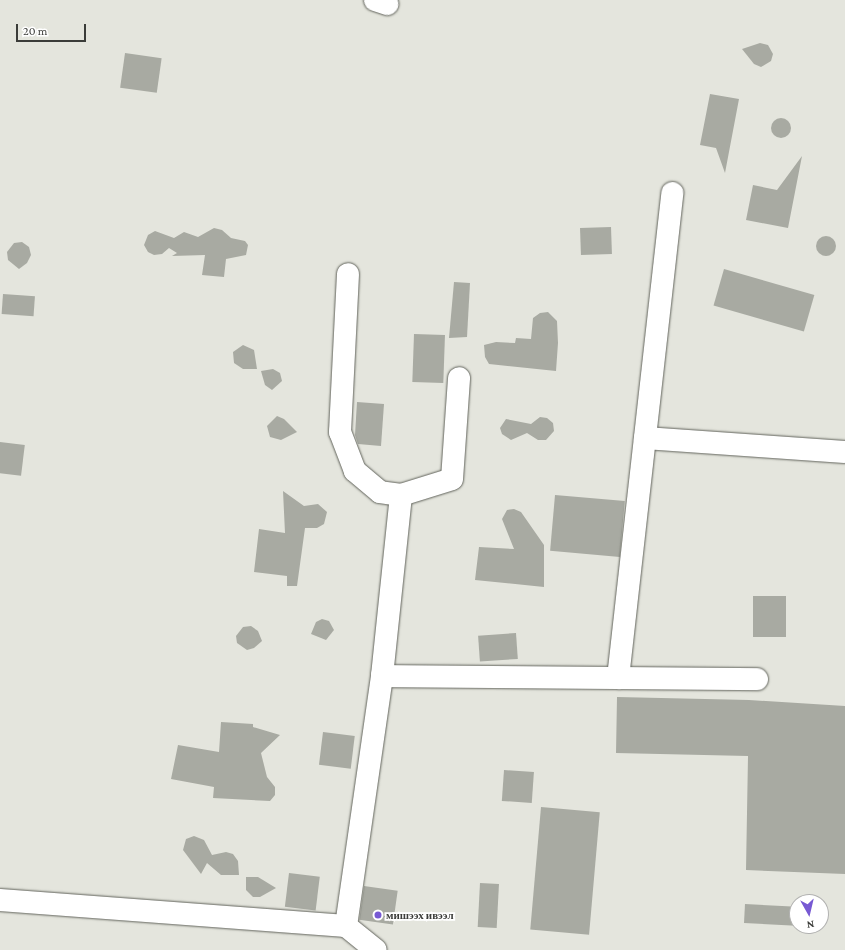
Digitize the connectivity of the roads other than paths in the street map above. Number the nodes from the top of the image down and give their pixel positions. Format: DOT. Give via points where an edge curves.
graph roads {
  1 [pos="672,193"];
  2 [pos="348,274"];
  3 [pos="459,378"];
  4 [pos="645,438"];
  5 [pos="845,452"];
  6 [pos="401,494"];
  7 [pos="382,676"];
  8 [pos="618,678"];
  9 [pos="757,679"];
  10 [pos="0,900"];
  11 [pos="346,926"];
  12 [pos="376,950"];
  1 -- 4 [label="street"];
  2 -- 6 [label="street" via="340,432 355,471 380,492"];
  3 -- 6 [label="street" via="452,479"];
  4 -- 5 [label="street"];
  4 -- 8 [label="street"];
  6 -- 7 [label="street"];
  7 -- 8 [label="street"];
  7 -- 11 [label="street"];
  8 -- 9 [label="street"];
  10 -- 11 [label="street"];
  11 -- 12 [label="street"];
}
